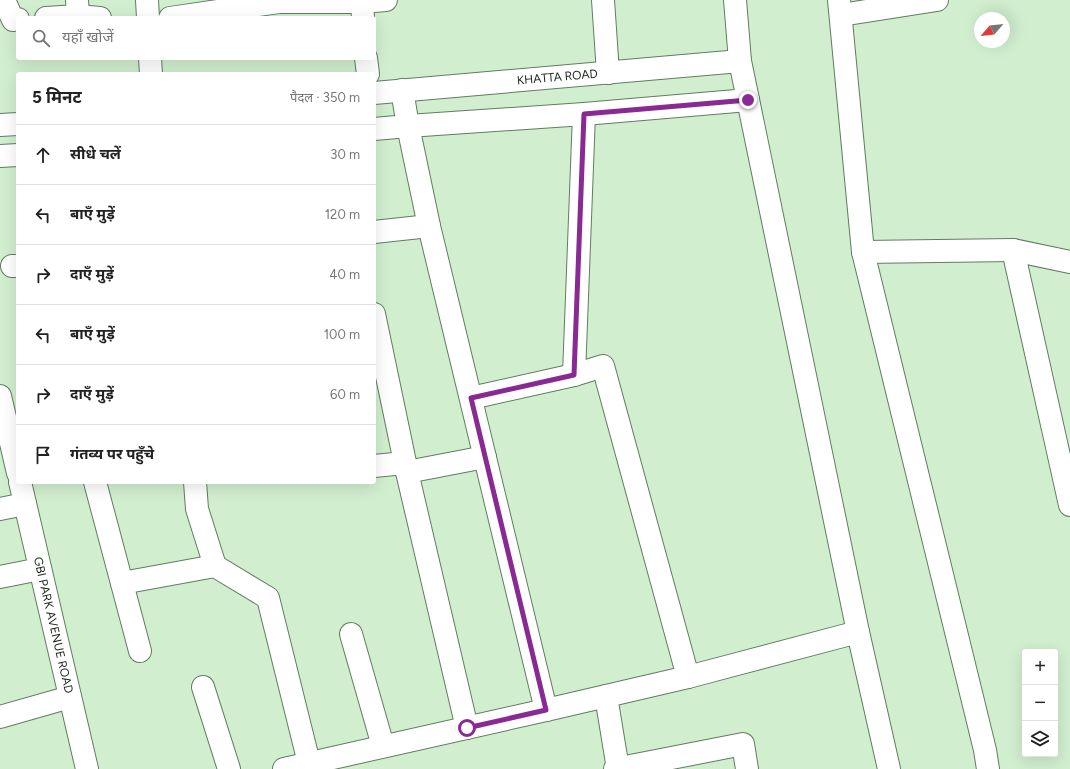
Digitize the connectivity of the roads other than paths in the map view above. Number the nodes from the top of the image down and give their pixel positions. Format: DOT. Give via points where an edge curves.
graph roads {
  1 [pos="4,0"];
  2 [pos="147,0"];
  3 [pos="386,0"];
  4 [pos="603,0"];
  5 [pos="735,0"];
  6 [pos="937,0"];
  7 [pos="279,1"];
  8 [pos="362,7"];
  9 [pos="840,7"];
  10 [pos="77,8"];
  11 [pos="52,16"];
  12 [pos="95,16"];
  13 [pos="148,16"];
  14 [pos="183,16"];
  15 [pos="10,20"];
  16 [pos="150,60"];
  17 [pos="366,60"];
  18 [pos="740,61"];
  19 [pos="151,72"];
  20 [pos="368,72"];
  21 [pos="608,73"];
  22 [pos="402,90"];
  23 [pos="376,93"];
  24 [pos="748,100"];
  25 [pos="584,114"];
  26 [pos="16,124"];
  27 [pos="0,125"];
  28 [pos="408,126"];
  29 [pos="376,128"];
  30 [pos="16,155"];
  31 [pos="0,156"];
  32 [pos="429,226"];
  33 [pos="376,232"];
  34 [pos="1013,250"];
  35 [pos="863,252"];
  36 [pos="1070,262"];
  37 [pos="376,333"];
  38 [pos="574,375"];
  39 [pos="381,382"];
  40 [pos="0,396"];
  41 [pos="471,398"];
  42 [pos="485,457"];
  43 [pos="16,465"];
  44 [pos="376,466"];
  45 [pos="406,467"];
  46 [pos="20,484"];
  47 [pos="96,484"];
  48 [pos="195,484"];
  49 [pos="25,504"];
  50 [pos="1070,506"];
  51 [pos="0,509"];
  52 [pos="215,566"];
  53 [pos="40,569"];
  54 [pos="0,576"];
  55 [pos="122,582"];
  56 [pos="858,632"];
  57 [pos="351,634"];
  58 [pos="140,651"];
  59 [pos="688,677"];
  60 [pos="203,687"];
  61 [pos="606,696"];
  62 [pos="70,697"];
  63 [pos="546,710"];
  64 [pos="0,717"];
  65 [pos="467,728"];
  66 [pos="383,746"];
  67 [pos="309,763"];
  68 [pos="87,769"];
  69 [pos="229,769"];
  70 [pos="284,769"];
  71 [pos="617,769"];
  72 [pos="747,769"];
  73 [pos="889,769"];
  74 [pos="988,769"];
  1 -- 15 [label="street"];
  2 -- 13 [label="street"];
  3 -- 8 [label="street"];
  4 -- 21 [label="street"];
  5 -- 18 [label="street"];
  6 -- 9 [label="street"];
  7 -- 8 [label="street"];
  7 -- 14 [label="street"];
  9 -- 35 [label="street"];
  10 -- 11 [label="street"];
  10 -- 12 [label="street"];
  16 -- 19 [label="street"];
  17 -- 20 [label="street"];
  18 -- 21 [label="street, KHATTA ROAD"];
  18 -- 24 [label="street"];
  21 -- 22 [label="street, KHATTA ROAD"];
  22 -- 23 [label="street, KHATTA ROAD"];
  22 -- 28 [label="street"];
  24 -- 25 [label="street"];
  24 -- 56 [label="street"];
  25 -- 28 [label="street"];
  25 -- 38 [label="street"];
  26 -- 27 [label="street"];
  28 -- 29 [label="street"];
  28 -- 32 [label="street"];
  30 -- 31 [label="street"];
  32 -- 33 [label="street"];
  32 -- 41 [label="street"];
  34 -- 35 [label="street"];
  34 -- 36 [label="street"];
  34 -- 50 [label="street"];
  35 -- 74 [label="street"];
  37 -- 39 [label="street"];
  38 -- 41 [label="street"];
  38 -- 59 [label="street" via="604,366"];
  39 -- 45 [label="street"];
  40 -- 43 [label="street"];
  41 -- 42 [label="street"];
  42 -- 45 [label="street"];
  42 -- 63 [label="street"];
  44 -- 45 [label="street"];
  45 -- 65 [label="street"];
  46 -- 49 [label="street, GBI PARK AVENUE ROAD"];
  47 -- 55 [label="street"];
  48 -- 52 [label="street" via="197,509"];
  49 -- 51 [label="street"];
  49 -- 53 [label="street, GBI PARK AVENUE ROAD"];
  52 -- 55 [label="street"];
  52 -- 67 [label="street" via="268,598"];
  53 -- 54 [label="street"];
  53 -- 62 [label="street, GBI PARK AVENUE ROAD"];
  55 -- 58 [label="street"];
  56 -- 59 [label="street"];
  56 -- 73 [label="street"];
  57 -- 66 [label="street"];
  59 -- 61 [label="street"];
  60 -- 69 [label="street"];
  61 -- 63 [label="street"];
  61 -- 71 [label="street"];
  62 -- 64 [label="street"];
  62 -- 68 [label="street, GBI PARK AVENUE ROAD"];
  63 -- 65 [label="street"];
  65 -- 66 [label="street"];
  66 -- 67 [label="street"];
  67 -- 70 [label="street"];
  71 -- 72 [label="street" via="743,744"];
}
